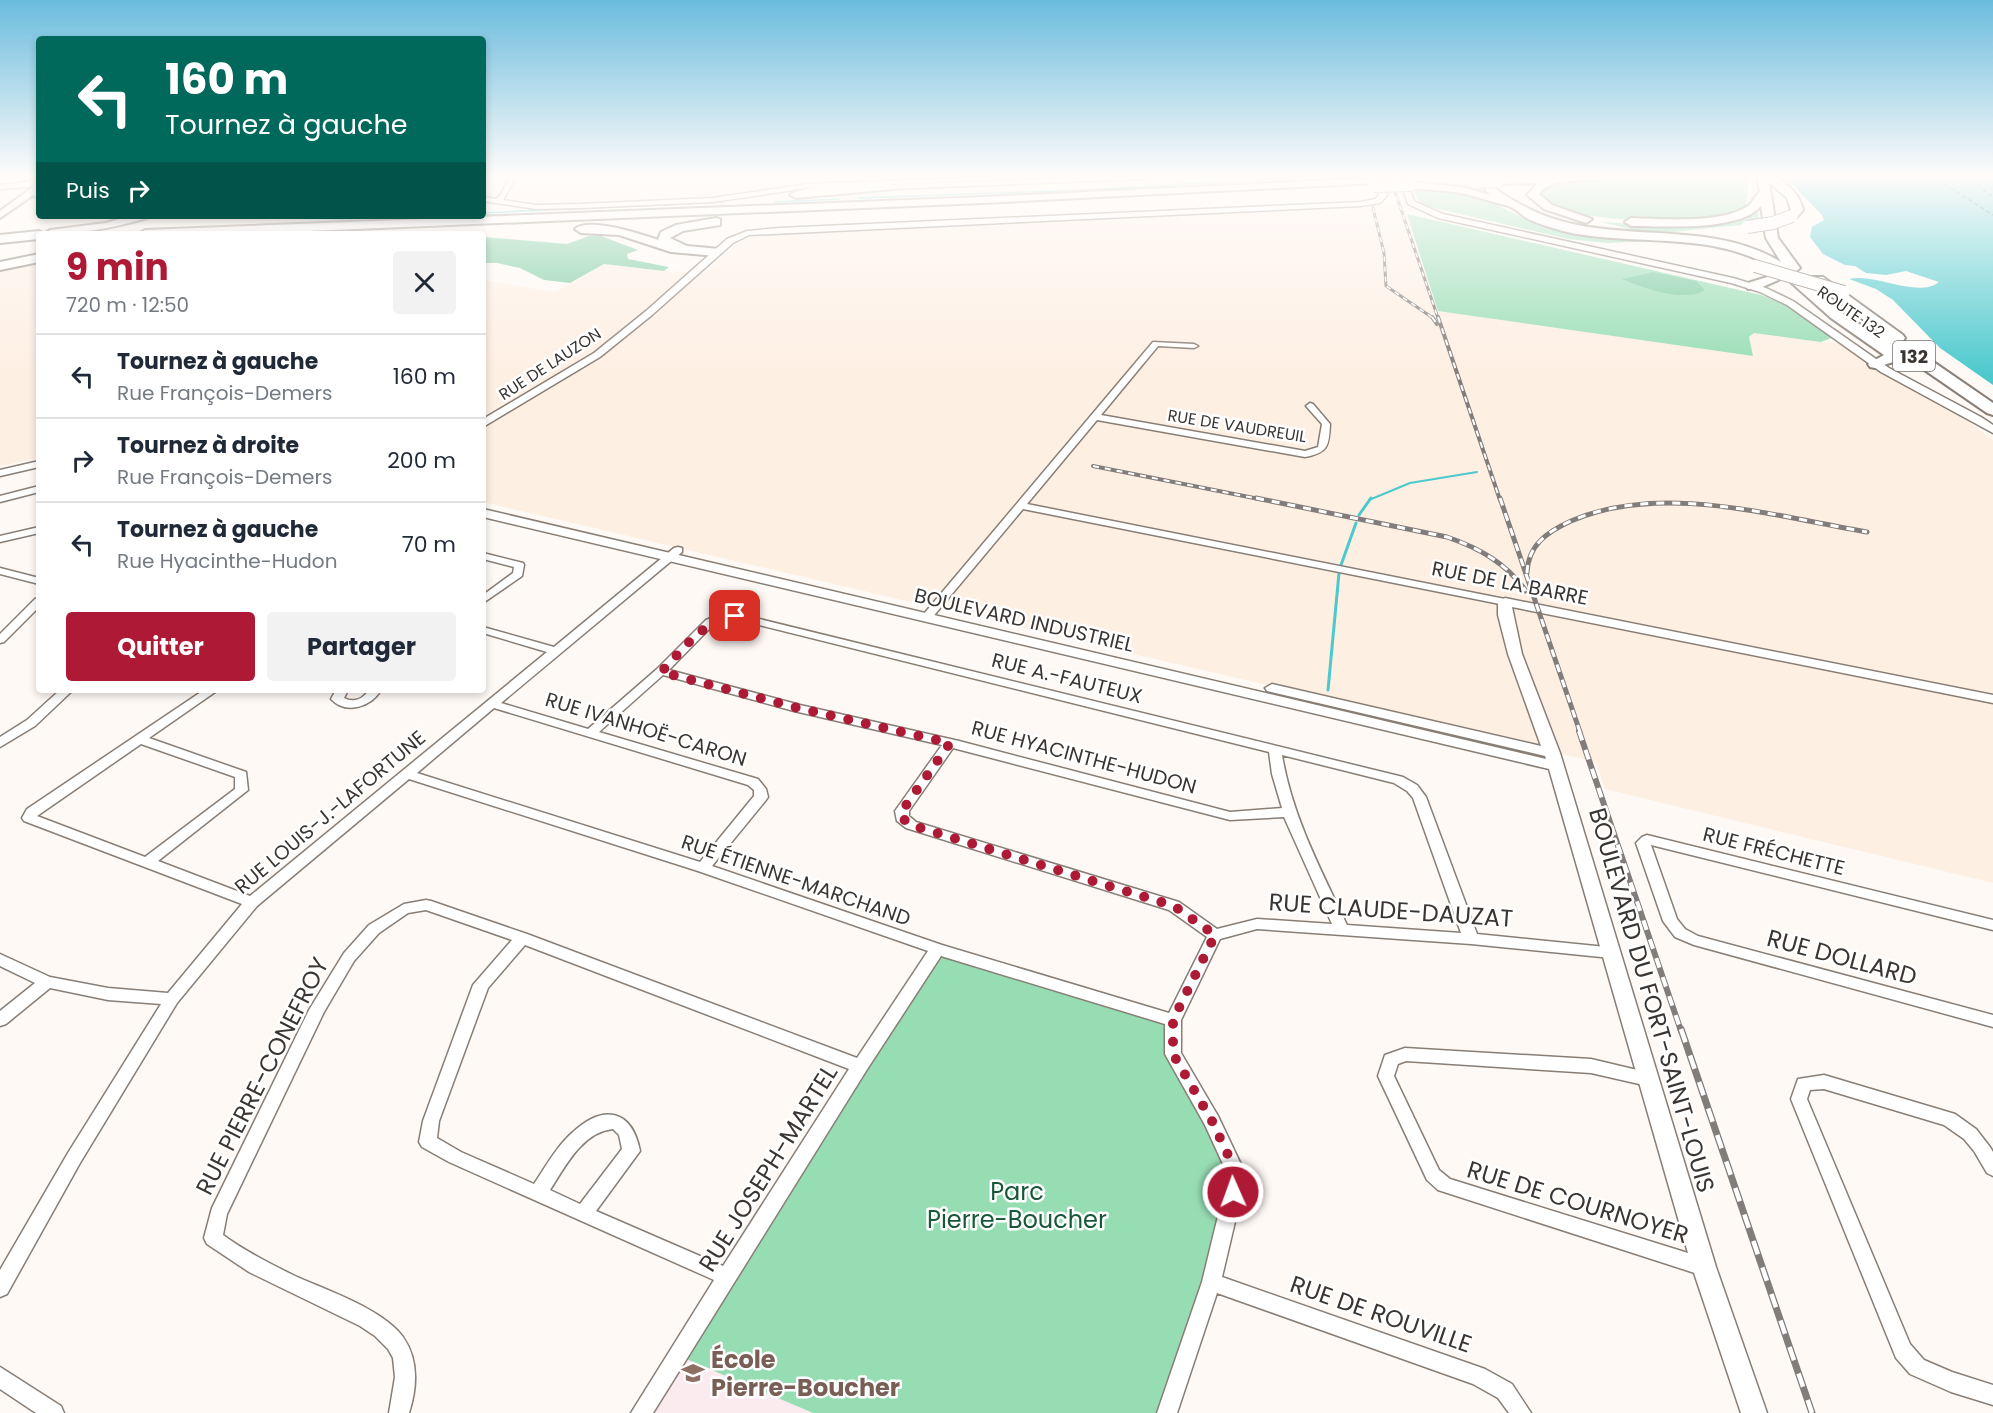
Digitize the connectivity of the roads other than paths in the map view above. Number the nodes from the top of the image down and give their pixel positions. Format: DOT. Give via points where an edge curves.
graph roads {
  1 [pos="657,243"];
  2 [pos="668,243"];
  3 [pos="729,243"];
  4 [pos="1576,243"];
  5 [pos="1579,243"];
  6 [pos="1674,243"];
  7 [pos="1681,243"];
  8 [pos="1715,243"];
  9 [pos="1775,243"];
  10 [pos="1787,243"];
  11 [pos="1581,244"];
  12 [pos="36,247"];
  13 [pos="0,249"];
  14 [pos="1616,250"];
  15 [pos="718,251"];
  16 [pos="36,259"];
  17 [pos="1733,260"];
  18 [pos="0,266"];
  19 [pos="1779,277"];
  20 [pos="1756,286"];
  21 [pos="1813,295"];
  22 [pos="1785,296"];
  23 [pos="1194,346"];
  24 [pos="1879,361"];
  25 [pos="1971,390"];
  26 [pos="1993,400"];
  27 [pos="1310,406"];
  28 [pos="1993,410"];
  29 [pos="1097,417"];
  30 [pos="486,422"];
  31 [pos="1993,430"];
  32 [pos="36,460"];
  33 [pos="36,465"];
  34 [pos="0,468"];
  35 [pos="0,473"];
  36 [pos="36,490"];
  37 [pos="0,499"];
  38 [pos="1020,505"];
  39 [pos="486,506"];
  40 [pos="486,514"];
  41 [pos="36,531"];
  42 [pos="0,540"];
  43 [pos="674,553"];
  44 [pos="486,557"];
  45 [pos="0,571"];
  46 [pos="36,580"];
  47 [pos="486,598"];
  48 [pos="1505,602"];
  49 [pos="36,604"];
  50 [pos="930,613"];
  51 [pos="486,631"];
  52 [pos="0,640"];
  53 [pos="556,651"];
  54 [pos="661,672"];
  55 [pos="64,693"];
  56 [pos="208,693"];
  57 [pos="340,693"];
  58 [pos="372,693"];
  59 [pos="1993,699"];
  60 [pos="492,704"];
  61 [pos="592,732"];
  62 [pos="140,739"];
  63 [pos="0,743"];
  64 [pos="950,743"];
  65 [pos="1275,751"];
  66 [pos="1554,760"];
  67 [pos="406,774"];
  68 [pos="1289,812"];
  69 [pos="147,863"];
  70 [pos="703,868"];
  71 [pos="252,902"];
  72 [pos="1993,925"];
  73 [pos="1341,928"];
  74 [pos="1680,933"];
  75 [pos="1215,935"];
  76 [pos="522,938"];
  77 [pos="1471,939"];
  78 [pos="938,949"];
  79 [pos="1611,952"];
  80 [pos="0,960"];
  81 [pos="47,982"];
  82 [pos="172,999"];
  83 [pos="0,1020"];
  84 [pos="1173,1020"];
  85 [pos="1993,1021"];
  86 [pos="860,1066"];
  87 [pos="1648,1079"];
  88 [pos="1993,1168"];
  89 [pos="538,1193"];
  90 [pos="583,1214"];
  91 [pos="1704,1267"];
  92 [pos="728,1277"];
  93 [pos="1212,1282"];
  94 [pos="0,1288"];
  95 [pos="0,1377"];
  96 [pos="1993,1395"];
  97 [pos="54,1413"];
  98 [pos="399,1413"];
  99 [pos="641,1413"];
  100 [pos="1167,1413"];
  101 [pos="1521,1413"];
  102 [pos="1754,1413"];
  1 -- 15 [label="highway" via="674,249"];
  2 -- 15 [label="highway"];
  3 -- 15 [label="street, RUE DE LAUZON"];
  4 -- 11 [label="street"];
  5 -- 14 [label="street"];
  6 -- 17 [label="highway"];
  7 -- 19 [label="highway" via="1750,257 1768,264"];
  8 -- 21 [label="highway" via="1760,255"];
  9 -- 25 [label="highway, ROUTE 132 / 132" via="1814,286"];
  10 -- 25 [label="highway, ROUTE 132 / 132" via="1802,265 1856,309"];
  11 -- 14 [label="highway"];
  12 -- 13 [label="highway"];
  14 -- 17 [label="highway" via="1646,245"];
  14 -- 20 [label="street"];
  15 -- 30 [label="street, RUE DE LAUZON" via="597,355"];
  16 -- 18 [label="highway"];
  17 -- 25 [label="highway, bridge" via="1845,292 1882,311"];
  19 -- 20 [label="highway"];
  19 -- 22 [label="highway" via="1788,293"];
  20 -- 22 [label="street"];
  20 -- 24 [label="street" via="1787,301"];
  21 -- 24 [label="highway" via="1892,354 1892,358"];
  21 -- 25 [label="highway"];
  22 -- 24 [label="street"];
  23 -- 29 [label="street" via="1156,344"];
  24 -- 31 [label="street"];
  25 -- 26 [label="highway, ROUTE 132 / 132"];
  25 -- 28 [label="highway, ROUTE 132 / 132"];
  27 -- 29 [label="street, RUE DE VAUDREUIL" via="1326,424 1323,448 1305,454"];
  29 -- 38 [label="street"];
  32 -- 34 [label="street"];
  33 -- 35 [label="street"];
  36 -- 37 [label="street"];
  38 -- 48 [label="street, RUE DE LA BARRE"];
  38 -- 50 [label="street"];
  39 -- 43 [label="street, BOULEVARD INDUSTRIEL"];
  40 -- 43 [label="street, BOULEVARD INDUSTRIEL"];
  41 -- 42 [label="street"];
  43 -- 50 [label="street, BOULEVARD INDUSTRIEL"];
  43 -- 53 [label="street, RUE LOUIS-J.-LAFORTUNE"];
  44 -- 47 [label="street" via="519,565 518,574"];
  45 -- 46 [label="street"];
  48 -- 59 [label="street, RUE DE LA BARRE"];
  48 -- 66 [label="street, BOULEVARD DU FORT-SAINT-LOUIS" via="1504,612"];
  49 -- 52 [label="street"];
  50 -- 66 [label="street, BOULEVARD INDUSTRIEL"];
  51 -- 53 [label="street"];
  53 -- 60 [label="street, RUE LOUIS-J.-LAFORTUNE"];
  54 -- 61 [label="street, RUE A.-FAUTEUX"];
  54 -- 64 [label="street, RUE HYACINTHE-HUDON"];
  54 -- 65 [label="street, RUE A.-FAUTEUX" via="710,622 735,616"];
  55 -- 63 [label="street" via="32,723"];
  56 -- 62 [label="street"];
  57 -- 58 [label="street" via="337,699 349,704 367,699"];
  60 -- 61 [label="street, RUE IVANHOË-CARON"];
  60 -- 67 [label="street, RUE LOUIS-J.-LAFORTUNE"];
  61 -- 70 [label="street, RUE IVANHOË-CARON" via="753,782 760,789 761,797"];
  62 -- 69 [label="street" via="241,775 242,782 242,790"];
  62 -- 69 [label="street" via="32,812 29,818"];
  64 -- 68 [label="street, RUE HYACINTHE-HUDON" via="1230,816"];
  64 -- 75 [label="street" via="902,811 902,818 911,825 1174,906"];
  65 -- 68 [label="street" via="1277,778"];
  65 -- 77 [label="street, RUE A.-FAUTEUX" via="1398,780 1412,788 1419,797"];
  66 -- 79 [label="street, BOULEVARD DU FORT-SAINT-LOUIS"];
  67 -- 70 [label="street, RUE ÉTIENNE-MARCHAND"];
  67 -- 71 [label="street, RUE LOUIS-J.-LAFORTUNE"];
  68 -- 73 [label="street"];
  69 -- 71 [label="street"];
  70 -- 78 [label="street, RUE ÉTIENNE-MARCHAND"];
  71 -- 82 [label="street, RUE LOUIS-J.-LAFORTUNE"];
  72 -- 74 [label="street, RUE FRÉCHETTE" via="1647,840 1644,850 1670,921"];
  73 -- 75 [label="street, RUE CLAUDE-DAUZAT" via="1257,924"];
  73 -- 77 [label="street, RUE CLAUDE-DAUZAT"];
  74 -- 85 [label="street, RUE DOLLARD"];
  75 -- 84 [label="street"];
  76 -- 86 [label="street, RUE PIERRE-CONEFROY"];
  76 -- 89 [label="street" via="482,985 431,1121 428,1142"];
  76 -- 98 [label="street, RUE PIERRE-CONEFROY" via="426,905 404,909 374,929 350,957 317,1010 218,1214 213,1238 234,1255 378,1325 397,1344 405,1370"];
  77 -- 79 [label="street, RUE CLAUDE-DAUZAT"];
  78 -- 84 [label="street, RUE ÉTIENNE-MARCHAND"];
  78 -- 86 [label="street, RUE JOSEPH-MARTEL"];
  79 -- 87 [label="street, BOULEVARD DU FORT-SAINT-LOUIS"];
  80 -- 81 [label="street"];
  81 -- 82 [label="street" via="108,994"];
  81 -- 83 [label="street"];
  82 -- 94 [label="street, RUE LOUIS-J.-LAFORTUNE"];
  84 -- 93 [label="street" via="1173,1054 1237,1174"];
  86 -- 92 [label="street, RUE JOSEPH-MARTEL"];
  87 -- 91 [label="street, BOULEVARD DU FORT-SAINT-LOUIS"];
  87 -- 91 [label="street, RUE DE COURNOYER" via="1591,1066 1405,1053 1391,1060 1386,1076 1433,1175 1444,1185"];
  88 -- 96 [label="street" via="1980,1143 1967,1129 1949,1119 1824,1082 1804,1084 1798,1099 1903,1351 1917,1367"];
  89 -- 90 [label="street"];
  89 -- 90 [label="street" via="588,1127 602,1122 617,1123 629,1133 631,1151"];
  90 -- 92 [label="street"];
  91 -- 102 [label="street, BOULEVARD DU FORT-SAINT-LOUIS"];
  92 -- 99 [label="street, RUE JOSEPH-MARTEL"];
  93 -- 100 [label="street"];
  93 -- 101 [label="street, RUE DE ROUVILLE" via="1478,1376 1505,1391"];
  95 -- 97 [label="street"];
}
